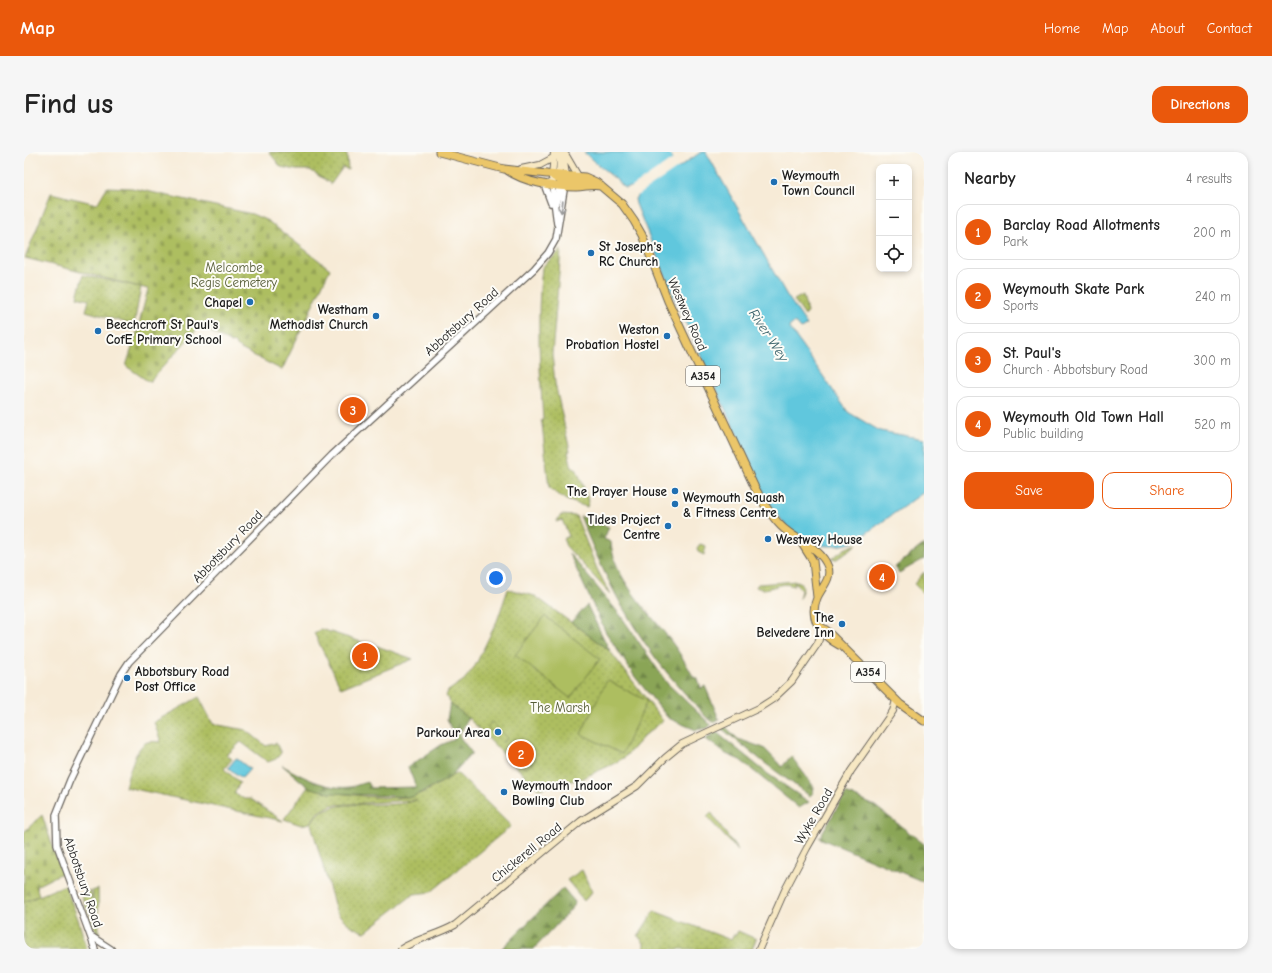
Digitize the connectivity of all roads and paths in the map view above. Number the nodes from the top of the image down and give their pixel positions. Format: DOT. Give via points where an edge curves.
graph roads {
  1 [pos="438,152"];
  2 [pos="559,152"];
  3 [pos="563,152"];
  4 [pos="553,155"];
  5 [pos="504,169"];
  6 [pos="515,170"];
  7 [pos="578,176"];
  8 [pos="557,181"];
  9 [pos="601,186"];
  10 [pos="558,226"];
  11 [pos="799,540"];
  12 [pos="817,597"];
  13 [pos="818,625"];
  14 [pos="821,632"];
  15 [pos="839,645"];
  16 [pos="896,700"];
  17 [pos="924,721"];
  18 [pos="90,936"];
  19 [pos="95,949"];
  20 [pos="111,949"];
  21 [pos="401,949"];
  22 [pos="759,949"];
  1 -- 5 [label="highway, A354"];
  2 -- 8 [label="main road"];
  3 -- 7 [label="main road"];
  3 -- 8 [label="main road" via="565,161"];
  4 -- 6 [label="main road" via="540,166"];
  4 -- 8 [label="main road"];
  5 -- 6 [label="highway, A354"];
  5 -- 8 [label="highway, A354" via="520,178"];
  6 -- 8 [label="highway, A354"];
  7 -- 8 [label="highway, Westwey Road / A354"];
  7 -- 9 [label="highway, Westwey Road / A354" via="591,179"];
  8 -- 9 [label="highway, A354" via="579,187"];
  8 -- 10 [label="street, Abbotsbury Road, one-way"];
  8 -- 10 [label="street, Abbotsbury Road" via="555,212"];
  9 -- 11 [label="highway, Westwey Road / A354" via="622,204 638,227 668,301 755,488 776,521"];
  10 -- 18 [label="street, Abbotsbury Road" via="552,246 534,268 332,455 129,662 116,682 56,815 57,845"];
  11 -- 12 [label="highway, Westwey Road / A354" via="812,558"];
  11 -- 12 [label="highway, Westwey Road / A354" via="818,551 828,566 829,576"];
  12 -- 13 [label="highway, A354" via="815,609"];
  13 -- 14 [label="highway, A354"];
  13 -- 15 [label="highway, A354"];
  14 -- 15 [label="highway, A354"];
  14 -- 21 [label="main road, Chickerell Road" via="818,643 792,681 767,704 682,744 637,786 581,821 455,925"];
  15 -- 16 [label="highway, A354"];
  16 -- 17 [label="highway, A354"];
  16 -- 22 [label="main road, Wyke Road" via="892,711 844,782 798,864"];
  18 -- 19 [label="street, Abbotsbury Road"];
  18 -- 20 [label="street"];
}
